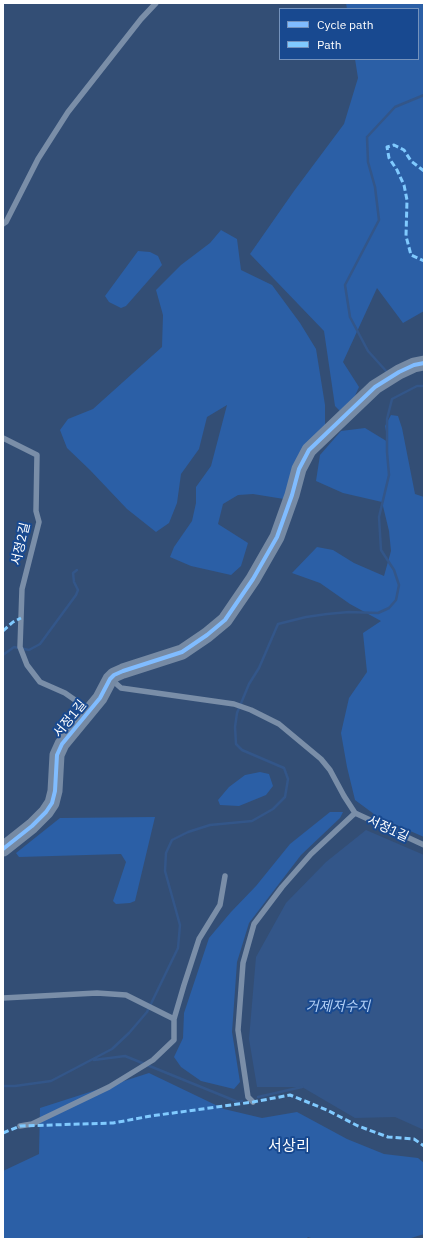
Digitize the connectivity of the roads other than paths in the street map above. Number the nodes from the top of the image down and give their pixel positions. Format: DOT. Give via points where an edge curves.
graph roads {
  1 [pos="156,3"];
  2 [pos="3,224"];
  3 [pos="424,362"];
  4 [pos="3,438"];
  5 [pos="110,679"];
  6 [pos="84,717"];
  7 [pos="355,813"];
  8 [pos="424,845"];
  9 [pos="3,849"];
  10 [pos="225,876"];
  11 [pos="3,998"];
  12 [pos="174,1019"];
  13 [pos="253,1102"];
  14 [pos="20,1126"];
  1 -- 2 [label="lane" via="140,19 68,112 38,159"];
  3 -- 5 [label="street" via="398,372 374,387 309,450 299,469 277,537 239,602 225,620 182,652 123,671"];
  4 -- 6 [label="lane, 서정2길" via="37,455 36,511 39,522 22,589 20,647 27,665 40,682 75,700 82,708"];
  5 -- 6 [label="street, 서정1길" via="100,698"];
  5 -- 7 [label="lane, 서정1길" via="121,688 234,704 279,724 321,759"];
  6 -- 9 [label="street, 서정1길" via="62,744 57,755 52,803 32,826"];
  7 -- 8 [label="lane, 서정1길"];
  7 -- 13 [label="lane" via="311,854 254,924 243,964 238,1030 248,1097"];
  10 -- 12 [label="lane" via="220,905 199,939"];
  11 -- 12 [label="lane" via="97,993 126,995"];
  12 -- 14 [label="lane" via="174,1040 153,1060 109,1087 32,1124"];
}
